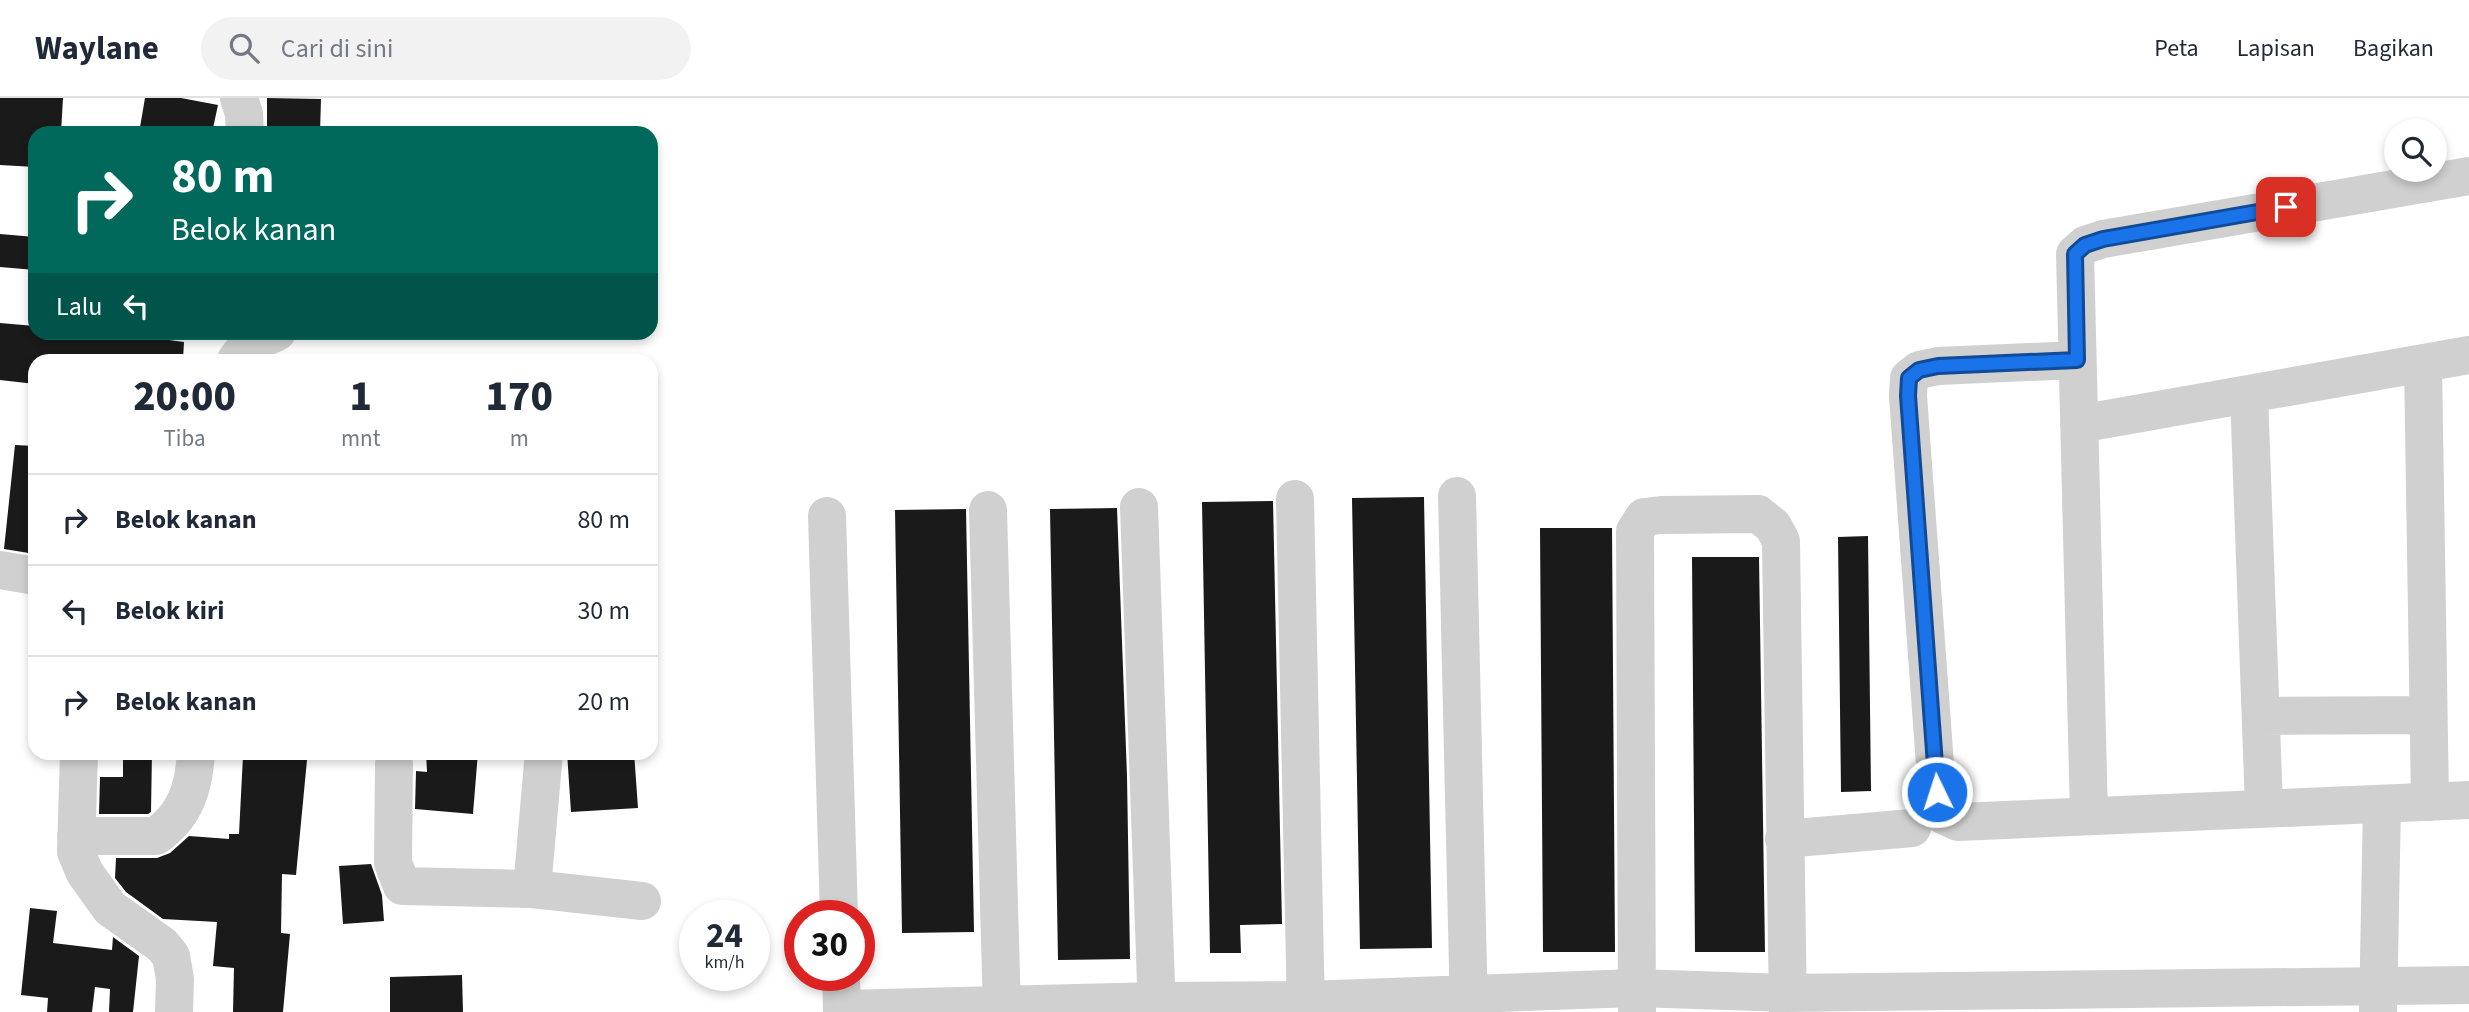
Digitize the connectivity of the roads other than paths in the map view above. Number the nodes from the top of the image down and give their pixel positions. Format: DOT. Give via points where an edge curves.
graph roads {
  1 [pos="239,98"];
  2 [pos="245,126"];
  3 [pos="2469,176"];
  4 [pos="259,340"];
  5 [pos="240,354"];
  6 [pos="2469,355"];
  7 [pos="2077,360"];
  8 [pos="2423,363"];
  9 [pos="2249,394"];
  10 [pos="2079,424"];
  11 [pos="1457,496"];
  12 [pos="1295,499"];
  13 [pos="1139,507"];
  14 [pos="988,510"];
  15 [pos="827,516"];
  16 [pos="0,570"];
  17 [pos="28,575"];
  18 [pos="2428,715"];
  19 [pos="2261,716"];
  20 [pos="79,760"];
  21 [pos="195,760"];
  22 [pos="543,760"];
  23 [pos="394,764"];
  24 [pos="2469,800"];
  25 [pos="2430,802"];
  26 [pos="2382,804"];
  27 [pos="2264,808"];
  28 [pos="2089,815"];
  29 [pos="1913,828"];
  30 [pos="76,836"];
  31 [pos="1784,839"];
  32 [pos="532,889"];
  33 [pos="839,900"];
  34 [pos="642,901"];
  35 [pos="2469,985"];
  36 [pos="841,999"];
  37 [pos="2377,999"];
  38 [pos="1637,1000"];
  39 [pos="1788,1002"];
  40 [pos="1469,1003"];
  41 [pos="1306,1006"];
  42 [pos="1157,1007"];
  43 [pos="1002,1008"];
  44 [pos="174,1012"];
  1 -- 2 [label="street"];
  3 -- 7 [label="street" via="2085,245 2075,254"];
  4 -- 5 [label="street"];
  6 -- 8 [label="street"];
  7 -- 10 [label="street"];
  7 -- 28 [label="street" via="1919,370 1909,378 1908,396 1937,792 1943,815 1958,822"];
  8 -- 9 [label="street"];
  8 -- 18 [label="street"];
  9 -- 10 [label="street"];
  9 -- 19 [label="street"];
  10 -- 28 [label="street"];
  11 -- 40 [label="street"];
  12 -- 41 [label="street"];
  13 -- 42 [label="street"];
  14 -- 43 [label="street"];
  15 -- 33 [label="street"];
  16 -- 17 [label="street"];
  18 -- 19 [label="street"];
  18 -- 25 [label="street"];
  19 -- 27 [label="street"];
  20 -- 30 [label="street"];
  21 -- 30 [label="street" via="187,800 178,816 156,836"];
  22 -- 32 [label="street"];
  23 -- 32 [label="street" via="393,863 402,886"];
  24 -- 25 [label="street"];
  25 -- 26 [label="street"];
  26 -- 27 [label="street"];
  26 -- 37 [label="street"];
  27 -- 28 [label="street"];
  29 -- 31 [label="street"];
  30 -- 44 [label="street" via="76,852 85,873 110,908 171,956 176,979"];
  31 -- 38 [label="street" via="1782,541 1758,514 1644,517 1635,531"];
  31 -- 39 [label="street"];
  32 -- 34 [label="street"];
  35 -- 37 [label="street"];
  36 -- 43 [label="street"];
  37 -- 39 [label="street"];
  38 -- 39 [label="street"];
  38 -- 40 [label="street"];
  40 -- 41 [label="street"];
  41 -- 42 [label="street"];
  42 -- 43 [label="street"];
}
